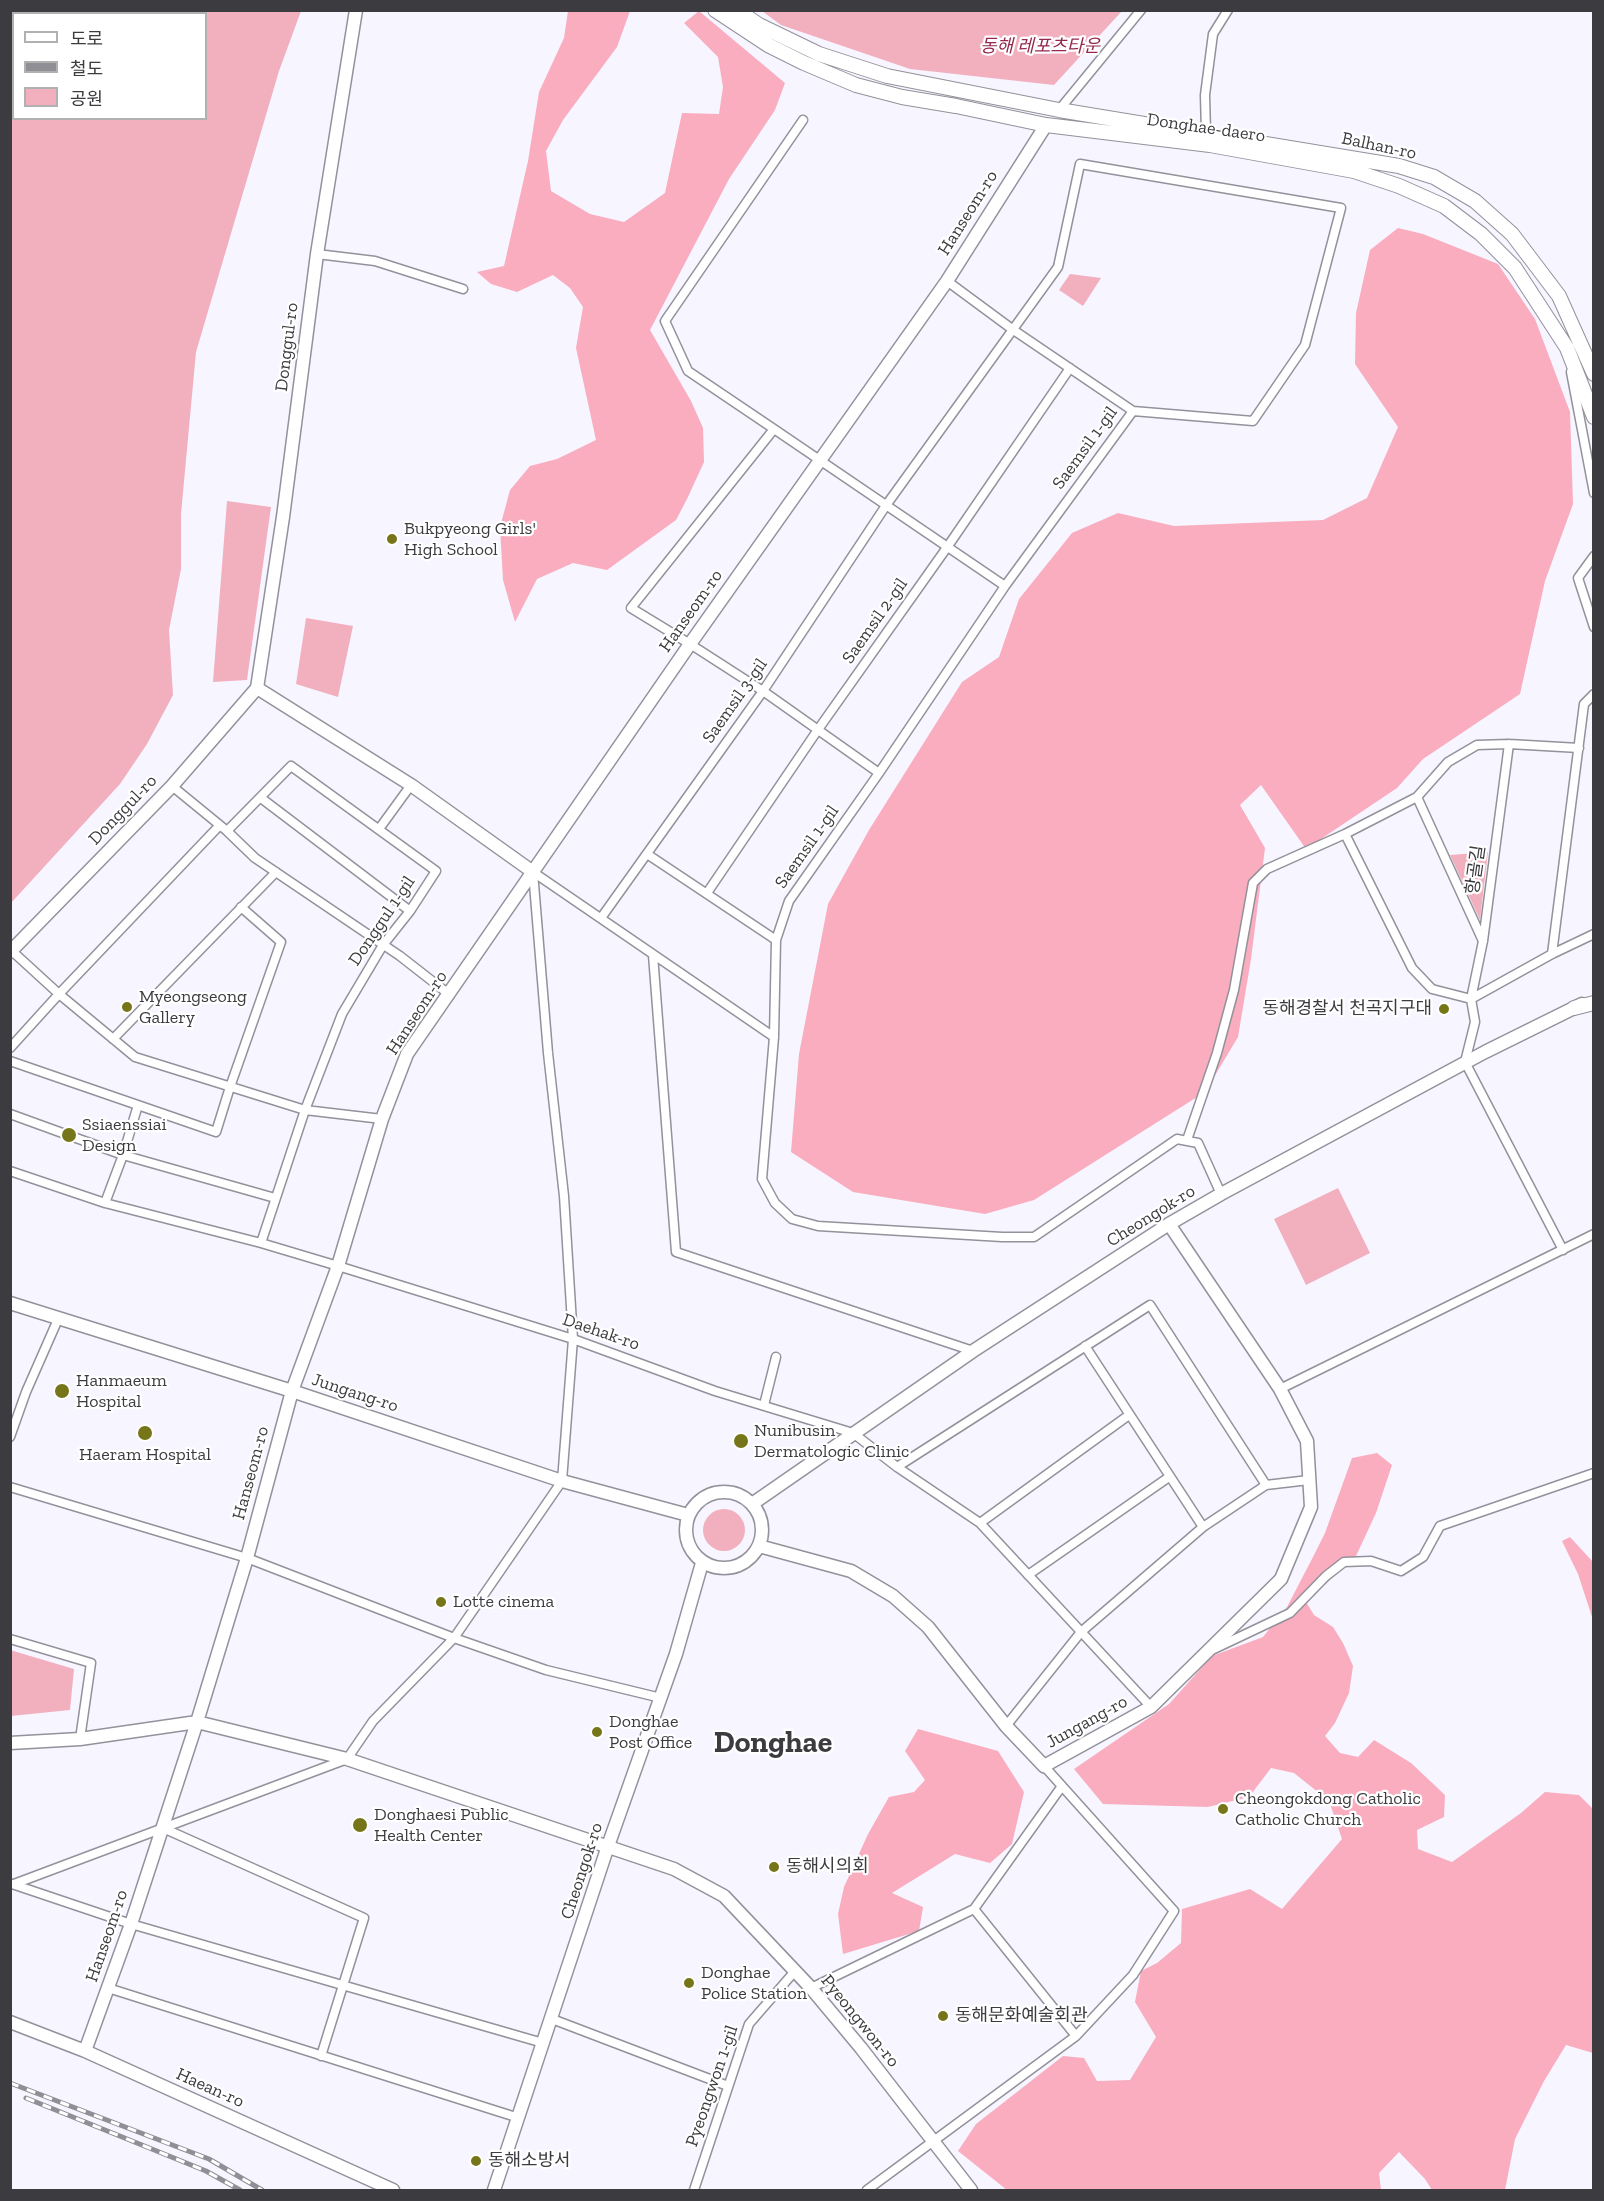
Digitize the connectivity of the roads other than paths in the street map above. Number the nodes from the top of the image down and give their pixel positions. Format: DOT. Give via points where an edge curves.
graph roads {
  1 [pos="356,10"];
  2 [pos="715,10"];
  3 [pos="737,10"];
  4 [pos="1141,10"];
  5 [pos="1228,10"];
  6 [pos="1059,110"];
  7 [pos="804,120"];
  8 [pos="1046,125"];
  9 [pos="1206,133"];
  10 [pos="317,254"];
  11 [pos="947,281"];
  12 [pos="463,290"];
  13 [pos="1012,329"];
  14 [pos="1579,338"];
  15 [pos="1567,348"];
  16 [pos="1593,354"];
  17 [pos="1070,368"];
  18 [pos="1593,374"];
  19 [pos="1133,411"];
  20 [pos="1593,417"];
  21 [pos="774,429"];
  22 [pos="819,460"];
  23 [pos="1593,493"];
  24 [pos="887,504"];
  25 [pos="948,546"];
  26 [pos="1593,556"];
  27 [pos="1005,586"];
  28 [pos="1593,627"];
  29 [pos="690,644"];
  30 [pos="257,688"];
  31 [pos="762,691"];
  32 [pos="1593,694"];
  33 [pos="817,731"];
  34 [pos="1509,744"];
  35 [pos="1579,748"];
  36 [pos="879,773"];
  37 [pos="411,785"];
  38 [pos="172,786"];
  39 [pos="1417,797"];
  40 [pos="261,798"];
  41 [pos="223,829"];
  42 [pos="379,829"];
  43 [pos="1345,834"];
  44 [pos="647,854"];
  45 [pos="276,872"];
  46 [pos="533,872"];
  47 [pos="707,893"];
  48 [pos="242,907"];
  49 [pos="410,911"];
  50 [pos="601,918"];
  51 [pos="1593,934"];
  52 [pos="776,940"];
  53 [pos="1483,941"];
  54 [pos="383,945"];
  55 [pos="11,951"];
  56 [pos="1552,954"];
  57 [pos="653,955"];
  58 [pos="59,994"];
  59 [pos="450,995"];
  60 [pos="1472,999"];
  61 [pos="1593,999"];
  62 [pos="1574,1008"];
  63 [pos="774,1037"];
  64 [pos="113,1039"];
  65 [pos="10,1048"];
  66 [pos="10,1061"];
  67 [pos="1465,1062"];
  68 [pos="230,1087"];
  69 [pos="138,1105"];
  70 [pos="305,1110"];
  71 [pos="10,1114"];
  72 [pos="382,1119"];
  73 [pos="1187,1140"];
  74 [pos="123,1155"];
  75 [pos="10,1171"];
  76 [pos="1221,1194"];
  77 [pos="274,1198"];
  78 [pos="105,1203"];
  79 [pos="1169,1224"];
  80 [pos="1593,1234"];
  81 [pos="261,1243"];
  82 [pos="1563,1250"];
  83 [pos="338,1266"];
  84 [pos="10,1304"];
  85 [pos="59,1317"];
  86 [pos="573,1340"];
  87 [pos="1085,1346"];
  88 [pos="973,1351"];
  89 [pos="776,1357"];
  90 [pos="1280,1389"];
  91 [pos="292,1391"];
  92 [pos="765,1405"];
  93 [pos="1130,1415"];
  94 [pos="853,1433"];
  95 [pos="10,1437"];
  96 [pos="897,1467"];
  97 [pos="1593,1473"];
  98 [pos="1169,1477"];
  99 [pos="1309,1480"];
  100 [pos="562,1481"];
  101 [pos="1266,1485"];
  102 [pos="10,1487"];
  103 [pos="752,1504"];
  104 [pos="688,1515"];
  105 [pos="980,1523"];
  106 [pos="1203,1527"];
  107 [pos="759,1546"];
  108 [pos="247,1558"];
  109 [pos="702,1563"];
  110 [pos="1028,1575"];
  111 [pos="1081,1632"];
  112 [pos="454,1638"];
  113 [pos="10,1639"];
  114 [pos="1205,1653"];
  115 [pos="661,1698"];
  116 [pos="1151,1707"];
  117 [pos="197,1722"];
  118 [pos="1006,1726"];
  119 [pos="80,1740"];
  120 [pos="10,1743"];
  121 [pos="347,1759"];
  122 [pos="1044,1766"];
  123 [pos="1062,1786"];
  124 [pos="163,1828"];
  125 [pos="608,1846"];
  126 [pos="12,1884"];
  127 [pos="974,1909"];
  128 [pos="130,1924"];
  129 [pos="795,1971"];
  130 [pos="344,1985"];
  131 [pos="108,1988"];
  132 [pos="811,1988"];
  133 [pos="552,2019"];
  134 [pos="10,2022"];
  135 [pos="1076,2036"];
  136 [pos="543,2043"];
  137 [pos="85,2051"];
  138 [pos="321,2056"];
  139 [pos="728,2086"];
  140 [pos="519,2118"];
  141 [pos="934,2142"];
  142 [pos="393,2190"];
  143 [pos="494,2190"];
  144 [pos="694,2190"];
  145 [pos="867,2190"];
  146 [pos="971,2190"];
  1 -- 10 [label="street, Donggul-ro"];
  2 -- 8 [label="main road, Donghae-daero" via="768,45 856,85"];
  3 -- 6 [label="main road" via="819,54 887,76"];
  4 -- 6 [label="street"];
  5 -- 9 [label="street" via="1213,34 1205,95"];
  6 -- 8 [label="main road"];
  6 -- 9 [label="main road, Balhan-ro"];
  7 -- 21 [label="street" via="665,321 688,371"];
  8 -- 11 [label="street, Hanseom-ro"];
  8 -- 15 [label="main road, Donghae-daero" via="1210,145 1354,171 1399,186 1444,206 1481,234 1515,268"];
  9 -- 14 [label="main road, Balhan-ro" via="1399,166 1434,177 1475,201 1512,234 1559,296"];
  10 -- 12 [label="street" via="375,261"];
  10 -- 30 [label="street, Donggul-ro"];
  11 -- 13 [label="street, Saemsil 1-gil"];
  11 -- 22 [label="street, Hanseom-ro"];
  13 -- 17 [label="street, Saemsil 1-gil"];
  13 -- 19 [label="street, Saemsil 3-gil" via="1058,267 1080,164 1341,208 1305,345 1253,421"];
  13 -- 24 [label="street, Saemsil 3-gil"];
  14 -- 16 [label="main road"];
  14 -- 18 [label="main road, Balhan-ro"];
  15 -- 20 [label="main road, Donghae-daero"];
  15 -- 23 [label="street"];
  17 -- 19 [label="street, Saemsil 1-gil"];
  17 -- 25 [label="street, Saemsil 2-gil"];
  19 -- 27 [label="street, Saemsil 1-gil"];
  21 -- 22 [label="street"];
  21 -- 29 [label="street" via="631,608"];
  22 -- 24 [label="street"];
  22 -- 29 [label="street, Hanseom-ro"];
  24 -- 25 [label="street"];
  24 -- 31 [label="street, Saemsil 3-gil"];
  25 -- 27 [label="street"];
  25 -- 33 [label="street, Saemsil 2-gil"];
  26 -- 28 [label="street" via="1578,578"];
  27 -- 36 [label="street, Saemsil 1-gil"];
  29 -- 31 [label="street"];
  29 -- 46 [label="street, Hanseom-ro"];
  30 -- 37 [label="street"];
  30 -- 38 [label="street, Donggul-ro"];
  31 -- 33 [label="street"];
  31 -- 44 [label="street, Saemsil 3-gil"];
  32 -- 35 [label="street" via="1584,704"];
  33 -- 36 [label="street"];
  33 -- 47 [label="street, Saemsil 2-gil"];
  34 -- 35 [label="street"];
  34 -- 39 [label="street" via="1477,745 1448,762"];
  34 -- 53 [label="street, 항골길"];
  35 -- 56 [label="street"];
  36 -- 52 [label="street, Saemsil 1-gil" via="789,901"];
  37 -- 42 [label="street"];
  37 -- 46 [label="street"];
  38 -- 41 [label="street"];
  38 -- 55 [label="street, Donggul-ro"];
  39 -- 43 [label="street"];
  39 -- 53 [label="street"];
  40 -- 41 [label="street, Donggul 1-gil"];
  40 -- 42 [label="street, Donggul 1-gil" via="291,766"];
  40 -- 49 [label="street"];
  41 -- 45 [label="street"];
  41 -- 58 [label="street, Donggul 1-gil"];
  42 -- 49 [label="street, Donggul 1-gil" via="436,871"];
  43 -- 60 [label="street" via="1412,968 1432,989"];
  43 -- 73 [label="street" via="1267,869 1253,883 1234,990"];
  44 -- 47 [label="street"];
  44 -- 50 [label="street, Saemsil 3-gil"];
  45 -- 48 [label="street"];
  45 -- 54 [label="street"];
  46 -- 50 [label="street"];
  46 -- 59 [label="street, Hanseom-ro"];
  46 -- 86 [label="street" via="564,1196"];
  47 -- 52 [label="street"];
  48 -- 64 [label="street"];
  48 -- 68 [label="street" via="281,942"];
  49 -- 54 [label="street, Donggul 1-gil"];
  50 -- 57 [label="street"];
  51 -- 56 [label="street"];
  52 -- 63 [label="street, Saemsil 1-gil"];
  53 -- 60 [label="street, 항골길"];
  54 -- 59 [label="street"];
  54 -- 70 [label="street, Donggul 1-gil" via="342,1014"];
  55 -- 58 [label="street"];
  56 -- 60 [label="street"];
  57 -- 63 [label="street"];
  57 -- 88 [label="street" via="676,1252"];
  58 -- 64 [label="street"];
  58 -- 65 [label="street, Donggul 1-gil"];
  59 -- 72 [label="street, Hanseom-ro" via="407,1054"];
  60 -- 67 [label="street, 항골길" via="1475,1022"];
  61 -- 62 [label="main road"];
  62 -- 67 [label="street, Cheongok-ro"];
  63 -- 73 [label="street, Saemsil 1-gil" via="762,1179 774,1203 792,1219 818,1226 1034,1237 1177,1139"];
  64 -- 68 [label="street" via="135,1057"];
  66 -- 69 [label="street"];
  67 -- 76 [label="street, Cheongok-ro"];
  67 -- 82 [label="street"];
  68 -- 69 [label="street" via="216,1132"];
  68 -- 70 [label="street"];
  69 -- 74 [label="street"];
  70 -- 72 [label="street"];
  70 -- 77 [label="street, Donggul 1-gil"];
  71 -- 74 [label="street"];
  72 -- 83 [label="street, Hanseom-ro"];
  73 -- 76 [label="street" via="1198,1143"];
  74 -- 77 [label="street"];
  74 -- 78 [label="street"];
  75 -- 78 [label="street, Daehak-ro"];
  76 -- 79 [label="street, Cheongok-ro"];
  77 -- 81 [label="street, Donggul 1-gil"];
  78 -- 81 [label="street, Daehak-ro"];
  79 -- 88 [label="street, Cheongok-ro"];
  79 -- 90 [label="street"];
  80 -- 82 [label="street"];
  81 -- 83 [label="street, Daehak-ro"];
  82 -- 90 [label="street"];
  83 -- 86 [label="street, Daehak-ro"];
  83 -- 91 [label="street, Hanseom-ro"];
  84 -- 85 [label="street, Jungang-ro"];
  85 -- 91 [label="street, Jungang-ro"];
  85 -- 95 [label="street"];
  86 -- 92 [label="street, Daehak-ro"];
  86 -- 100 [label="street"];
  87 -- 93 [label="street"];
  87 -- 96 [label="street"];
  87 -- 101 [label="street" via="1150,1305"];
  88 -- 94 [label="street, Cheongok-ro"];
  89 -- 92 [label="street"];
  90 -- 99 [label="street" via="1307,1441"];
  91 -- 100 [label="street, Jungang-ro"];
  91 -- 108 [label="street, Hanseom-ro"];
  92 -- 94 [label="street, Daehak-ro"];
  93 -- 98 [label="street"];
  93 -- 105 [label="street"];
  94 -- 96 [label="street"];
  94 -- 103 [label="street, Cheongok-ro"];
  96 -- 105 [label="street"];
  97 -- 114 [label="street" via="1440,1526 1423,1557 1401,1571 1371,1561 1344,1562 1290,1613"];
  98 -- 106 [label="street"];
  98 -- 110 [label="street"];
  99 -- 101 [label="street"];
  99 -- 114 [label="street, Jungang-ro" via="1311,1507 1281,1579"];
  100 -- 104 [label="street, Jungang-ro"];
  100 -- 112 [label="street"];
  101 -- 106 [label="street"];
  102 -- 108 [label="street"];
  103 -- 104 [label="street" via="733,1493 717,1492 705,1496"];
  103 -- 107 [label="street" via="762,1525"];
  104 -- 109 [label="street" via="688,1547"];
  105 -- 110 [label="street"];
  106 -- 111 [label="street"];
  107 -- 109 [label="street" via="751,1558 732,1568"];
  107 -- 118 [label="street, Jungang-ro" via="851,1571 893,1596 928,1628"];
  108 -- 112 [label="street"];
  108 -- 117 [label="street, Hanseom-ro"];
  109 -- 115 [label="street, Cheongok-ro"];
  110 -- 111 [label="street"];
  111 -- 116 [label="street"];
  111 -- 118 [label="street"];
  112 -- 115 [label="street" via="546,1670"];
  112 -- 121 [label="street" via="373,1721"];
  113 -- 119 [label="street" via="92,1663"];
  114 -- 116 [label="street, Jungang-ro"];
  115 -- 125 [label="street, Cheongok-ro"];
  116 -- 122 [label="street, Jungang-ro"];
  117 -- 119 [label="street"];
  117 -- 121 [label="street, Pyeongwon-ro"];
  117 -- 124 [label="street, Hanseom-ro"];
  118 -- 122 [label="street, Jungang-ro"];
  119 -- 120 [label="street"];
  121 -- 124 [label="street"];
  121 -- 125 [label="street, Pyeongwon-ro"];
  122 -- 123 [label="street"];
  123 -- 127 [label="street"];
  123 -- 135 [label="street" via="1174,1911 1133,1975"];
  124 -- 126 [label="street"];
  124 -- 128 [label="street, Hanseom-ro"];
  124 -- 130 [label="street" via="364,1917"];
  125 -- 129 [label="street, Pyeongwon-ro" via="674,1869 724,1896"];
  125 -- 133 [label="street, Cheongok-ro"];
  126 -- 128 [label="street"];
  127 -- 132 [label="street"];
  127 -- 135 [label="street"];
  128 -- 130 [label="street"];
  128 -- 131 [label="street, Hanseom-ro"];
  129 -- 132 [label="street, Pyeongwon-ro"];
  129 -- 139 [label="street, Pyeongwon 1-gil" via="748,2024"];
  130 -- 136 [label="street"];
  130 -- 138 [label="street"];
  131 -- 137 [label="street, Hanseom-ro"];
  131 -- 138 [label="street"];
  132 -- 141 [label="street, Pyeongwon-ro"];
  133 -- 136 [label="street, Cheongok-ro"];
  133 -- 139 [label="street"];
  134 -- 137 [label="street, Haean-ro"];
  135 -- 141 [label="street"];
  136 -- 140 [label="street, Cheongok-ro"];
  137 -- 142 [label="street, Haean-ro"];
  138 -- 140 [label="street"];
  139 -- 144 [label="street, Pyeongwon 1-gil"];
  140 -- 143 [label="street, Cheongok-ro"];
  141 -- 145 [label="street"];
  141 -- 146 [label="street, Pyeongwon-ro"];
}
